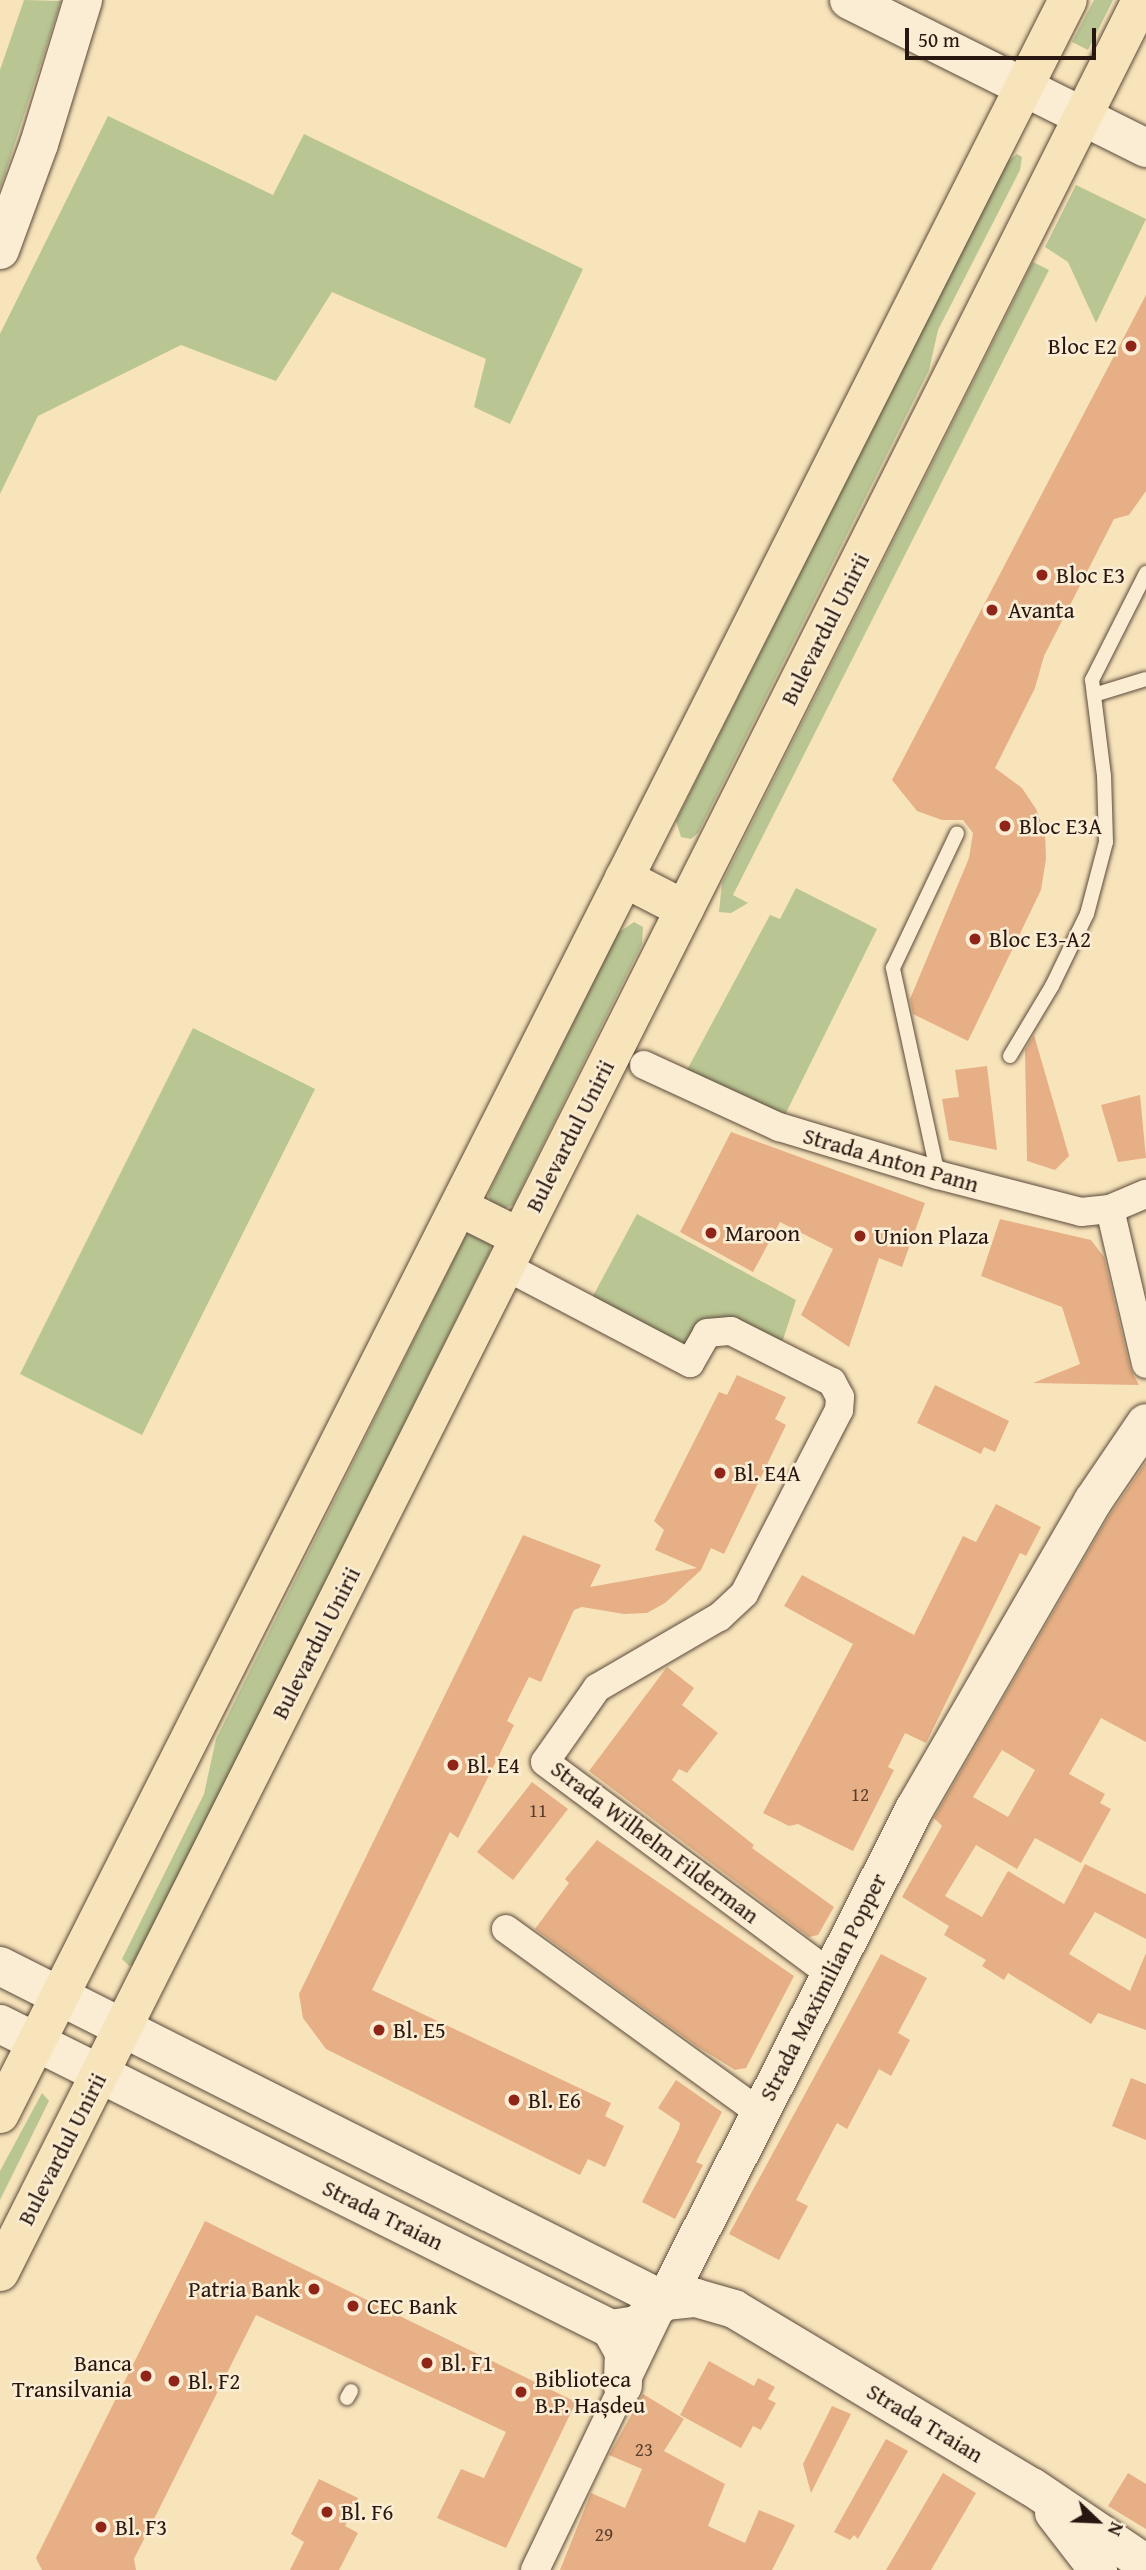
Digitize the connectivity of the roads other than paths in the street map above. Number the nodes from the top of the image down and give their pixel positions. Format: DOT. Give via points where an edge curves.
graph roads {
  1 [pos="83,0"];
  2 [pos="849,0"];
  3 [pos="1068,0"];
  4 [pos="1141,0"];
  5 [pos="1024,88"];
  6 [pos="1083,116"];
  7 [pos="1146,148"];
  8 [pos="0,250"];
  9 [pos="1146,573"];
  10 [pos="1146,678"];
  11 [pos="1094,695"];
  12 [pos="957,833"];
  13 [pos="624,878"];
  14 [pos="684,909"];
  15 [pos="1010,1056"];
  16 [pos="644,1065"];
  17 [pos="939,1175"];
  18 [pos="1146,1194"];
  19 [pos="458,1207"];
  20 [pos="1110,1209"];
  21 [pos="512,1252"];
  22 [pos="1146,1364"];
  23 [pos="1146,1423"];
  24 [pos="506,1929"];
  25 [pos="0,1966"];
  26 [pos="830,1973"];
  27 [pos="60,1996"];
  28 [pos="0,2024"];
  29 [pos="123,2027"];
  30 [pos="36,2042"];
  31 [pos="100,2073"];
  32 [pos="759,2112"];
  33 [pos="0,2114"];
  34 [pos="689,2252"];
  35 [pos="0,2272"];
  36 [pos="665,2301"];
  37 [pos="720,2304"];
  38 [pos="611,2329"];
  39 [pos="623,2386"];
  40 [pos="1032,2487"];
  41 [pos="1146,2564"];
  42 [pos="535,2570"];
  43 [pos="1098,2570"];
  1 -- 8 [label="street" via="39,144"];
  2 -- 5 [label="street"];
  3 -- 5 [label="main road"];
  4 -- 6 [label="main road, Bulevardul Unirii"];
  5 -- 6 [label="street"];
  5 -- 13 [label="main road"];
  6 -- 7 [label="street"];
  6 -- 14 [label="main road, Bulevardul Unirii"];
  9 -- 11 [label="lane" via="1092,680"];
  10 -- 11 [label="lane"];
  11 -- 15 [label="lane" via="1106,842 1087,914 1052,986"];
  12 -- 17 [label="lane" via="893,968"];
  13 -- 14 [label="main road"];
  13 -- 19 [label="main road"];
  14 -- 21 [label="main road, Bulevardul Unirii"];
  16 -- 17 [label="street, Strada Anton Pann" via="779,1127"];
  17 -- 20 [label="street, Strada Anton Pann" via="1081,1212"];
  18 -- 20 [label="street, Strada Anton Pann"];
  19 -- 21 [label="main road"];
  19 -- 27 [label="main road"];
  20 -- 22 [label="street"];
  21 -- 26 [label="street, Strada Wilhelm Filderman" via="690,1363 708,1333 731,1331 832,1382 840,1397 839,1409 744,1594 719,1617 597,1688 545,1762"];
  21 -- 29 [label="main road, Bulevardul Unirii"];
  23 -- 26 [label="street, Strada Maximilian Popper" via="1109,1475 966,1717"];
  24 -- 32 [label="street"];
  25 -- 27 [label="street"];
  26 -- 32 [label="street, Strada Maximilian Popper"];
  27 -- 29 [label="street"];
  27 -- 30 [label="main road"];
  28 -- 30 [label="street, Strada Traian"];
  29 -- 31 [label="main road, Bulevardul Unirii"];
  29 -- 36 [label="street"];
  30 -- 31 [label="street, Strada Traian"];
  30 -- 33 [label="main road"];
  31 -- 35 [label="main road, Bulevardul Unirii"];
  31 -- 38 [label="street, Strada Traian"];
  32 -- 34 [label="street, Strada Maximilian Popper"];
  34 -- 36 [label="street, Strada Maximilian Popper"];
  34 -- 37 [label="street" via="696,2279"];
  36 -- 37 [label="street, Strada Traian" via="696,2298"];
  36 -- 38 [label="street" via="637,2325"];
  36 -- 39 [label="street, Strada Maximilian Popper"];
  37 -- 40 [label="street, Strada Traian"];
  38 -- 39 [label="street" via="624,2352"];
  39 -- 42 [label="street, Strada Maximilian Popper"];
  40 -- 41 [label="street, Strada Traian"];
  40 -- 43 [label="street, Strada Traian"];
}
